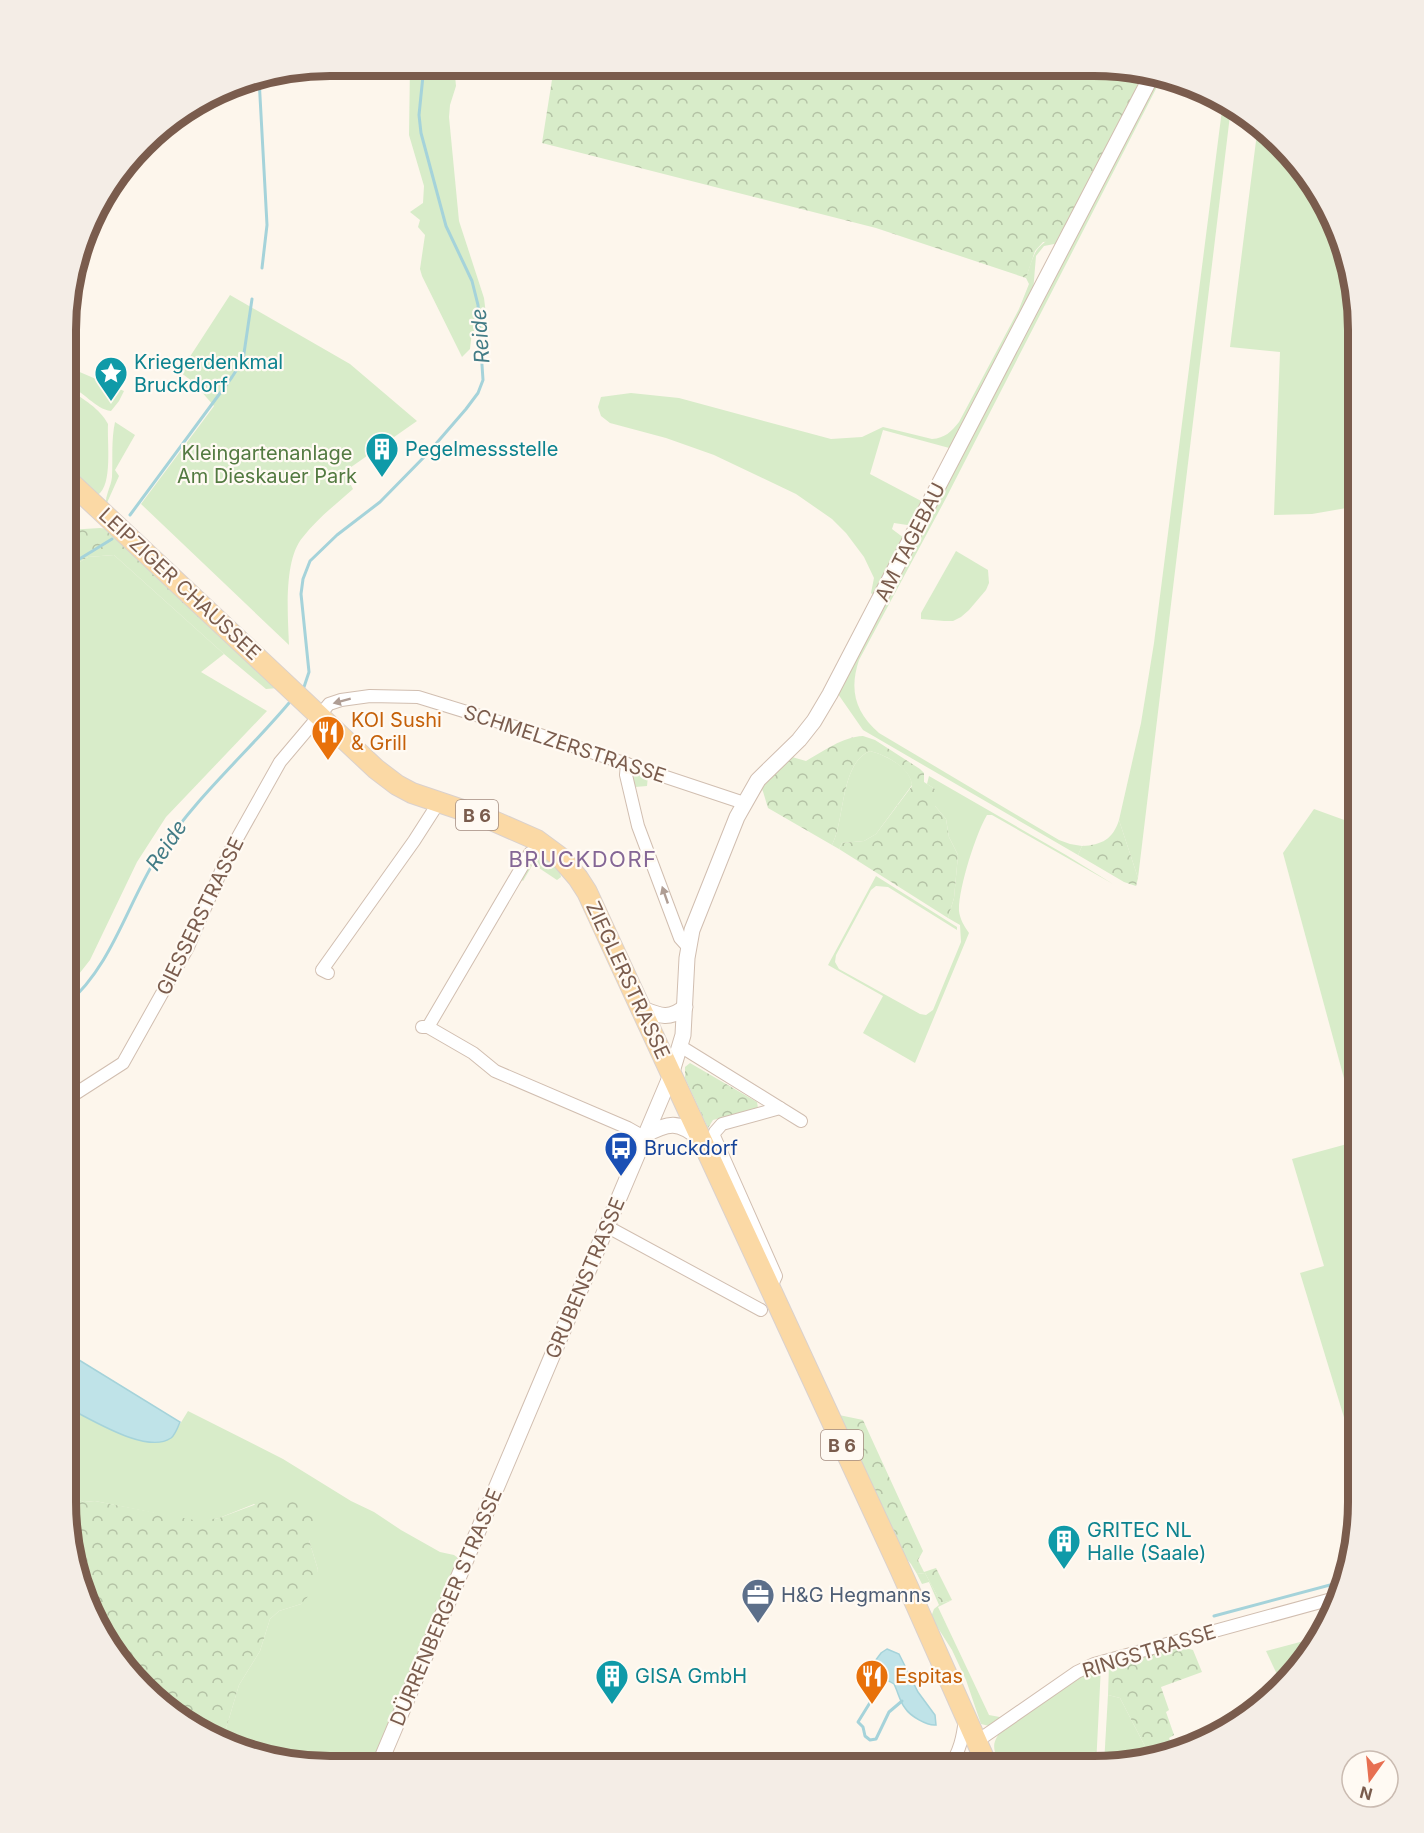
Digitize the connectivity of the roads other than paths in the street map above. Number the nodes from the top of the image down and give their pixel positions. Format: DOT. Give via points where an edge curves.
graph roads {
  1 [pos="1148,82"];
  2 [pos="77,488"];
  3 [pos="297,694"];
  4 [pos="320,717"];
  5 [pos="627,764"];
  6 [pos="439,802"];
  7 [pos="744,802"];
  8 [pos="530,853"];
  9 [pos="688,948"];
  10 [pos="328,973"];
  11 [pos="685,1007"];
  12 [pos="643,1009"];
  13 [pos="680,1046"];
  14 [pos="671,1075"];
  15 [pos="77,1093"];
  16 [pos="780,1108"];
  17 [pos="801,1121"];
  18 [pos="645,1136"];
  19 [pos="707,1137"];
  20 [pos="606,1226"];
  21 [pos="761,1310"];
  22 [pos="513,1448"];
  23 [pos="1328,1600"];
  24 [pos="965,1717"];
  25 [pos="976,1742"];
  26 [pos="383,1756"];
  27 [pos="955,1756"];
  28 [pos="979,1756"];
  1 -- 7 [label="street, AM TAGEBAU" via="830,694 799,740 758,780"];
  2 -- 3 [label="main road, LEIPZIGER CHAUSSEE / B 6"];
  3 -- 4 [label="main road, ZIEGLERSTRASSE / B 6"];
  5 -- 4 [label="street, SCHMELZERSTRASSE, one-way" via="418,698 370,696 335,702"];
  4 -- 6 [label="main road, ZIEGLERSTRASSE / B 6" via="387,778"];
  4 -- 15 [label="street, GIESSERSTRASSE" via="280,762 229,853 188,947 123,1063"];
  5 -- 7 [label="street, SCHMELZERSTRASSE"];
  9 -- 5 [label="street, one-way" via="680,938 638,826"];
  6 -- 10 [label="street" via="322,970"];
  6 -- 12 [label="main road, ZIEGLERSTRASSE / B 6" via="528,836 560,857 587,892"];
  7 -- 9 [label="street, AM TAGEBAU"];
  8 -- 18 [label="street" via="425,1027 473,1053 495,1071"];
  9 -- 11 [label="street, AM TAGEBAU"];
  11 -- 12 [label="street" via="672,1016 662,1017"];
  11 -- 13 [label="street, AM TAGEBAU"];
  12 -- 14 [label="main road, ZIEGLERSTRASSE / B 6"];
  13 -- 14 [label="street, AM TAGEBAU"];
  13 -- 16 [label="street"];
  14 -- 18 [label="street, GRUBENSTRASSE"];
  14 -- 19 [label="main road, ZIEGLERSTRASSE / B 6"];
  16 -- 17 [label="street"];
  16 -- 19 [label="street" via="722,1124"];
  18 -- 19 [label="street" via="673,1125"];
  18 -- 20 [label="street, GRUBENSTRASSE"];
  19 -- 24 [label="main road, ZIEGLERSTRASSE / B 6" via="770,1289"];
  20 -- 21 [label="street"];
  20 -- 22 [label="street, GRUBENSTRASSE"];
  22 -- 26 [label="street, DÜRRENBERGER STRASSE"];
  23 -- 25 [label="street, RINGSTRASSE" via="1094,1664"];
  24 -- 25 [label="main road, B 6"];
  24 -- 27 [label="street"];
  25 -- 28 [label="main road, B 6"];
}
